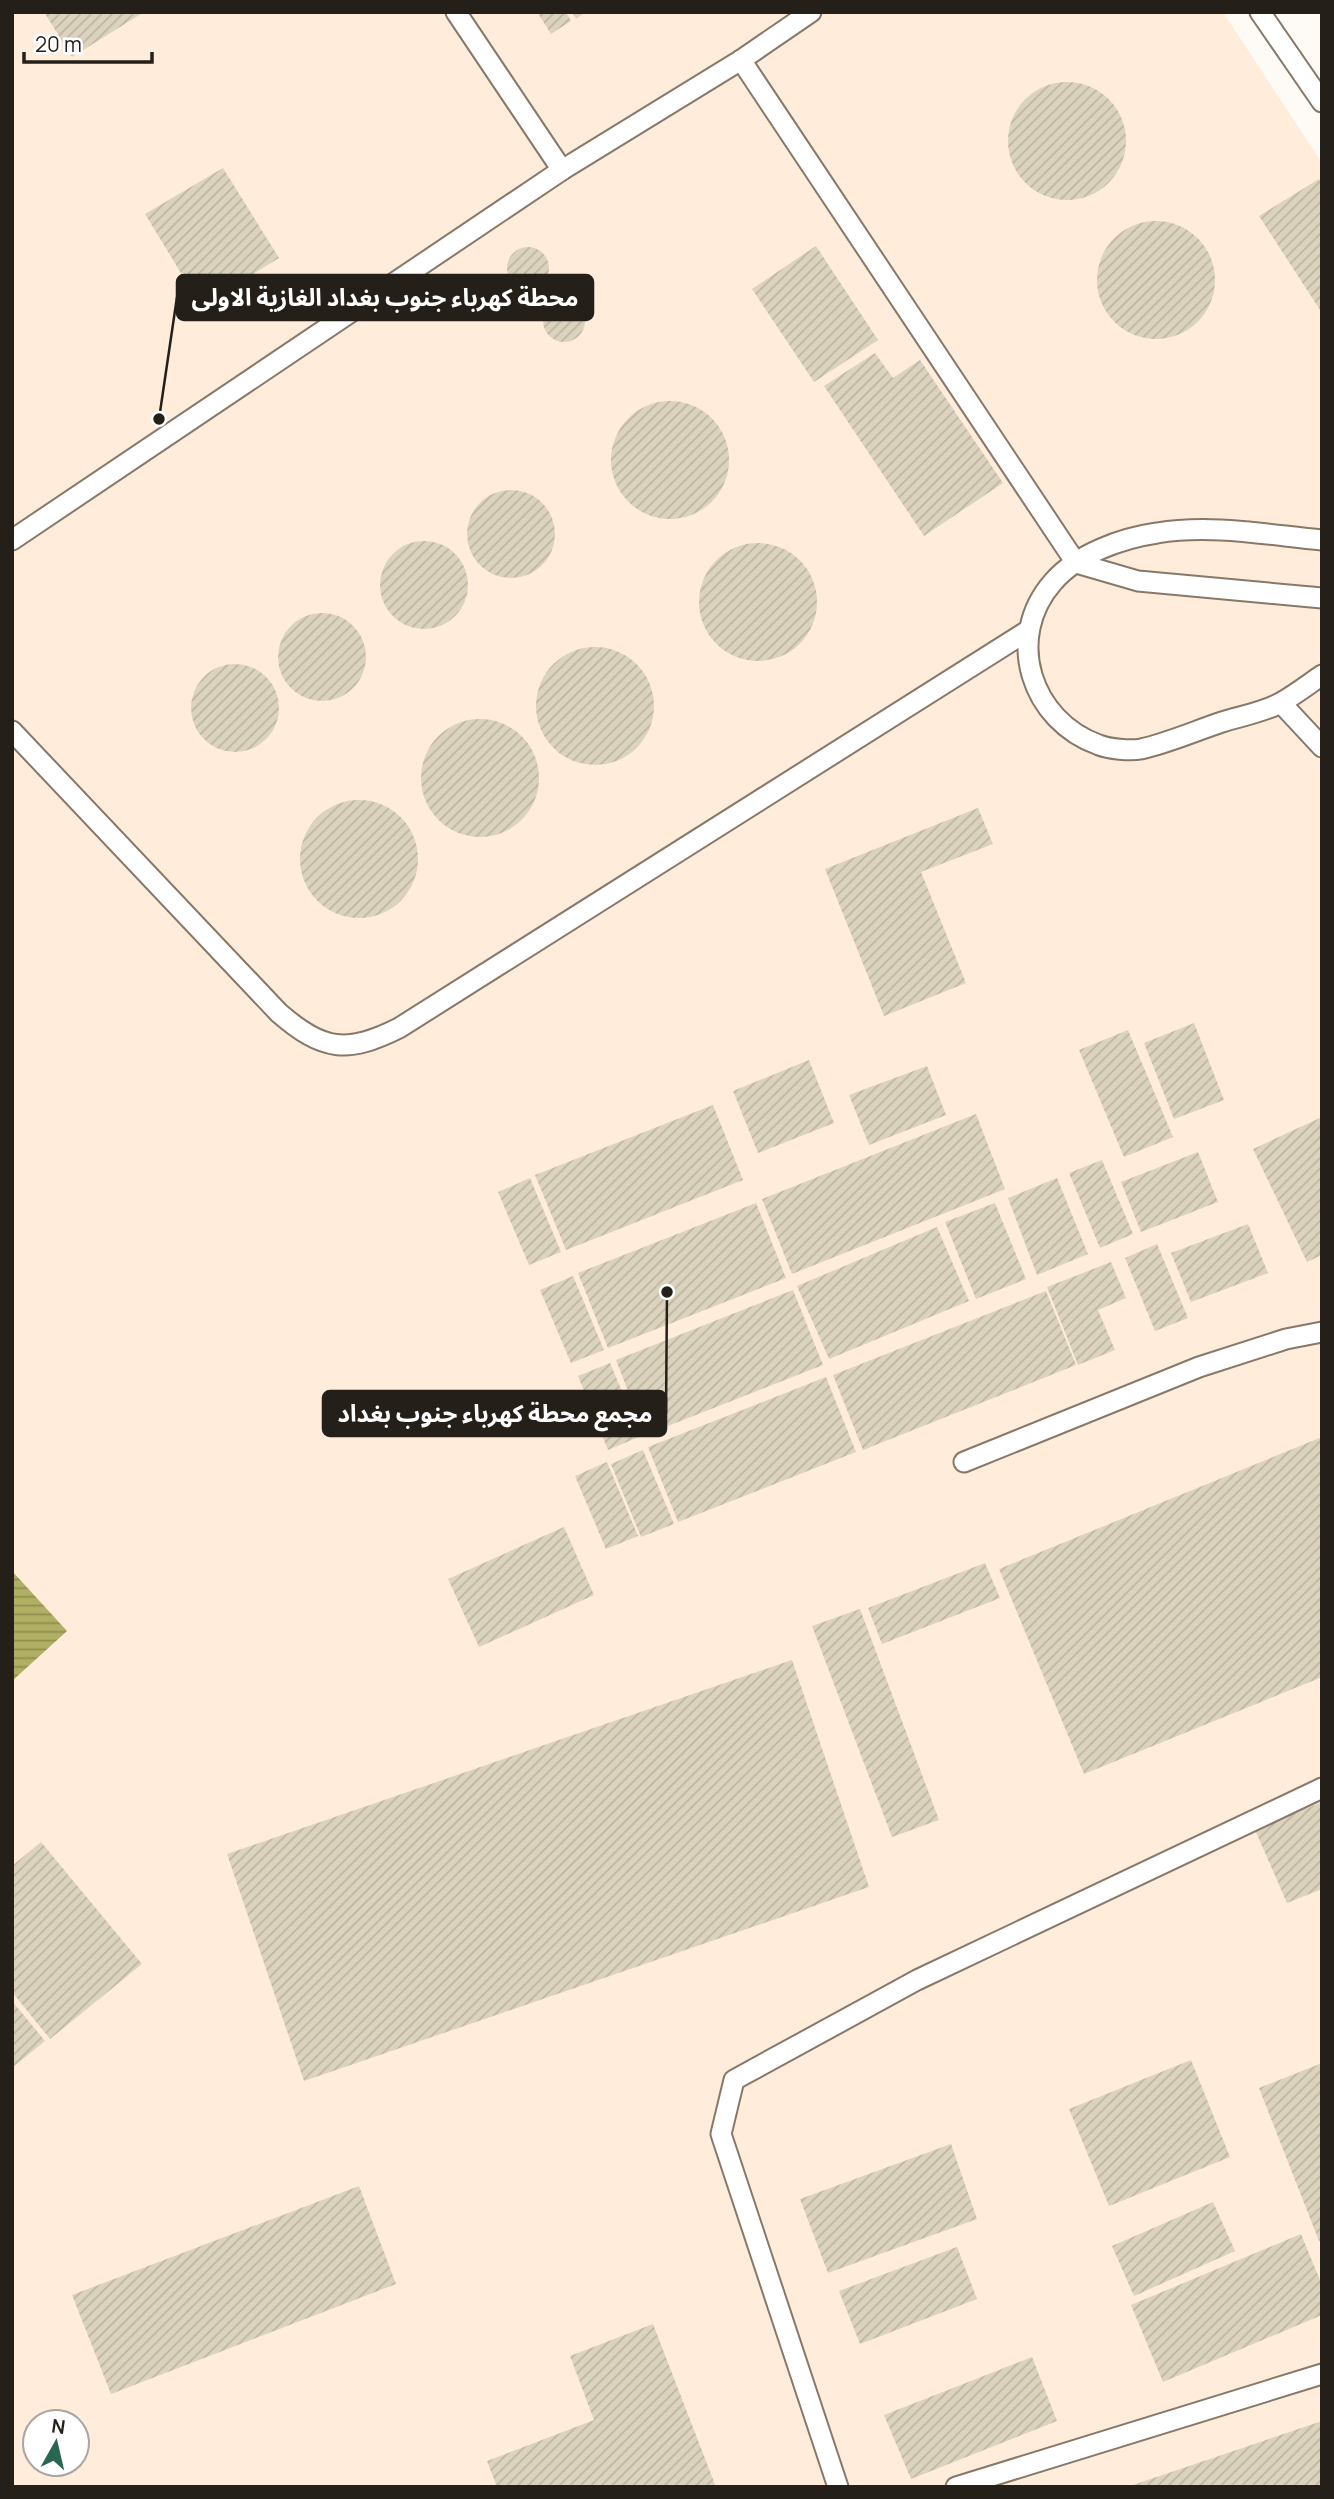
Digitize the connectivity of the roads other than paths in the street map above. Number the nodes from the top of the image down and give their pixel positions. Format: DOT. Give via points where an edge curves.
graph roads {
  1 [pos="456,12"];
  2 [pos="811,12"];
  3 [pos="1261,12"];
  4 [pos="741,60"];
  5 [pos="1322,103"];
  6 [pos="562,170"];
  7 [pos="12,540"];
  8 [pos="1322,540"];
  9 [pos="1076,563"];
  10 [pos="1322,598"];
  11 [pos="1029,630"];
  12 [pos="1322,675"];
  13 [pos="1281,703"];
  14 [pos="12,732"];
  15 [pos="1322,747"];
  16 [pos="1322,1332"];
  17 [pos="964,1462"];
  18 [pos="1322,1788"];
  19 [pos="1322,2374"];
  20 [pos="838,2487"];
  21 [pos="956,2487"];
  1 -- 6 [label="lane"];
  2 -- 4 [label="lane"];
  3 -- 5 [label="lane"];
  4 -- 6 [label="lane"];
  4 -- 9 [label="lane"];
  6 -- 7 [label="lane"];
  8 -- 9 [label="lane" via="1199,529 1156,533 1114,544"];
  9 -- 10 [label="lane" via="1138,581"];
  9 -- 11 [label="lane" via="1054,580 1038,603"];
  11 -- 13 [label="lane" via="1028,667 1042,702 1067,730 1101,746 1139,749"];
  11 -- 14 [label="lane" via="369,1043 336,1045 304,1035"];
  12 -- 13 [label="lane"];
  13 -- 15 [label="lane"];
  16 -- 17 [label="lane" via="1199,1367"];
  18 -- 20 [label="lane" via="917,1980 734,2080 721,2134"];
  19 -- 21 [label="lane"];
}
